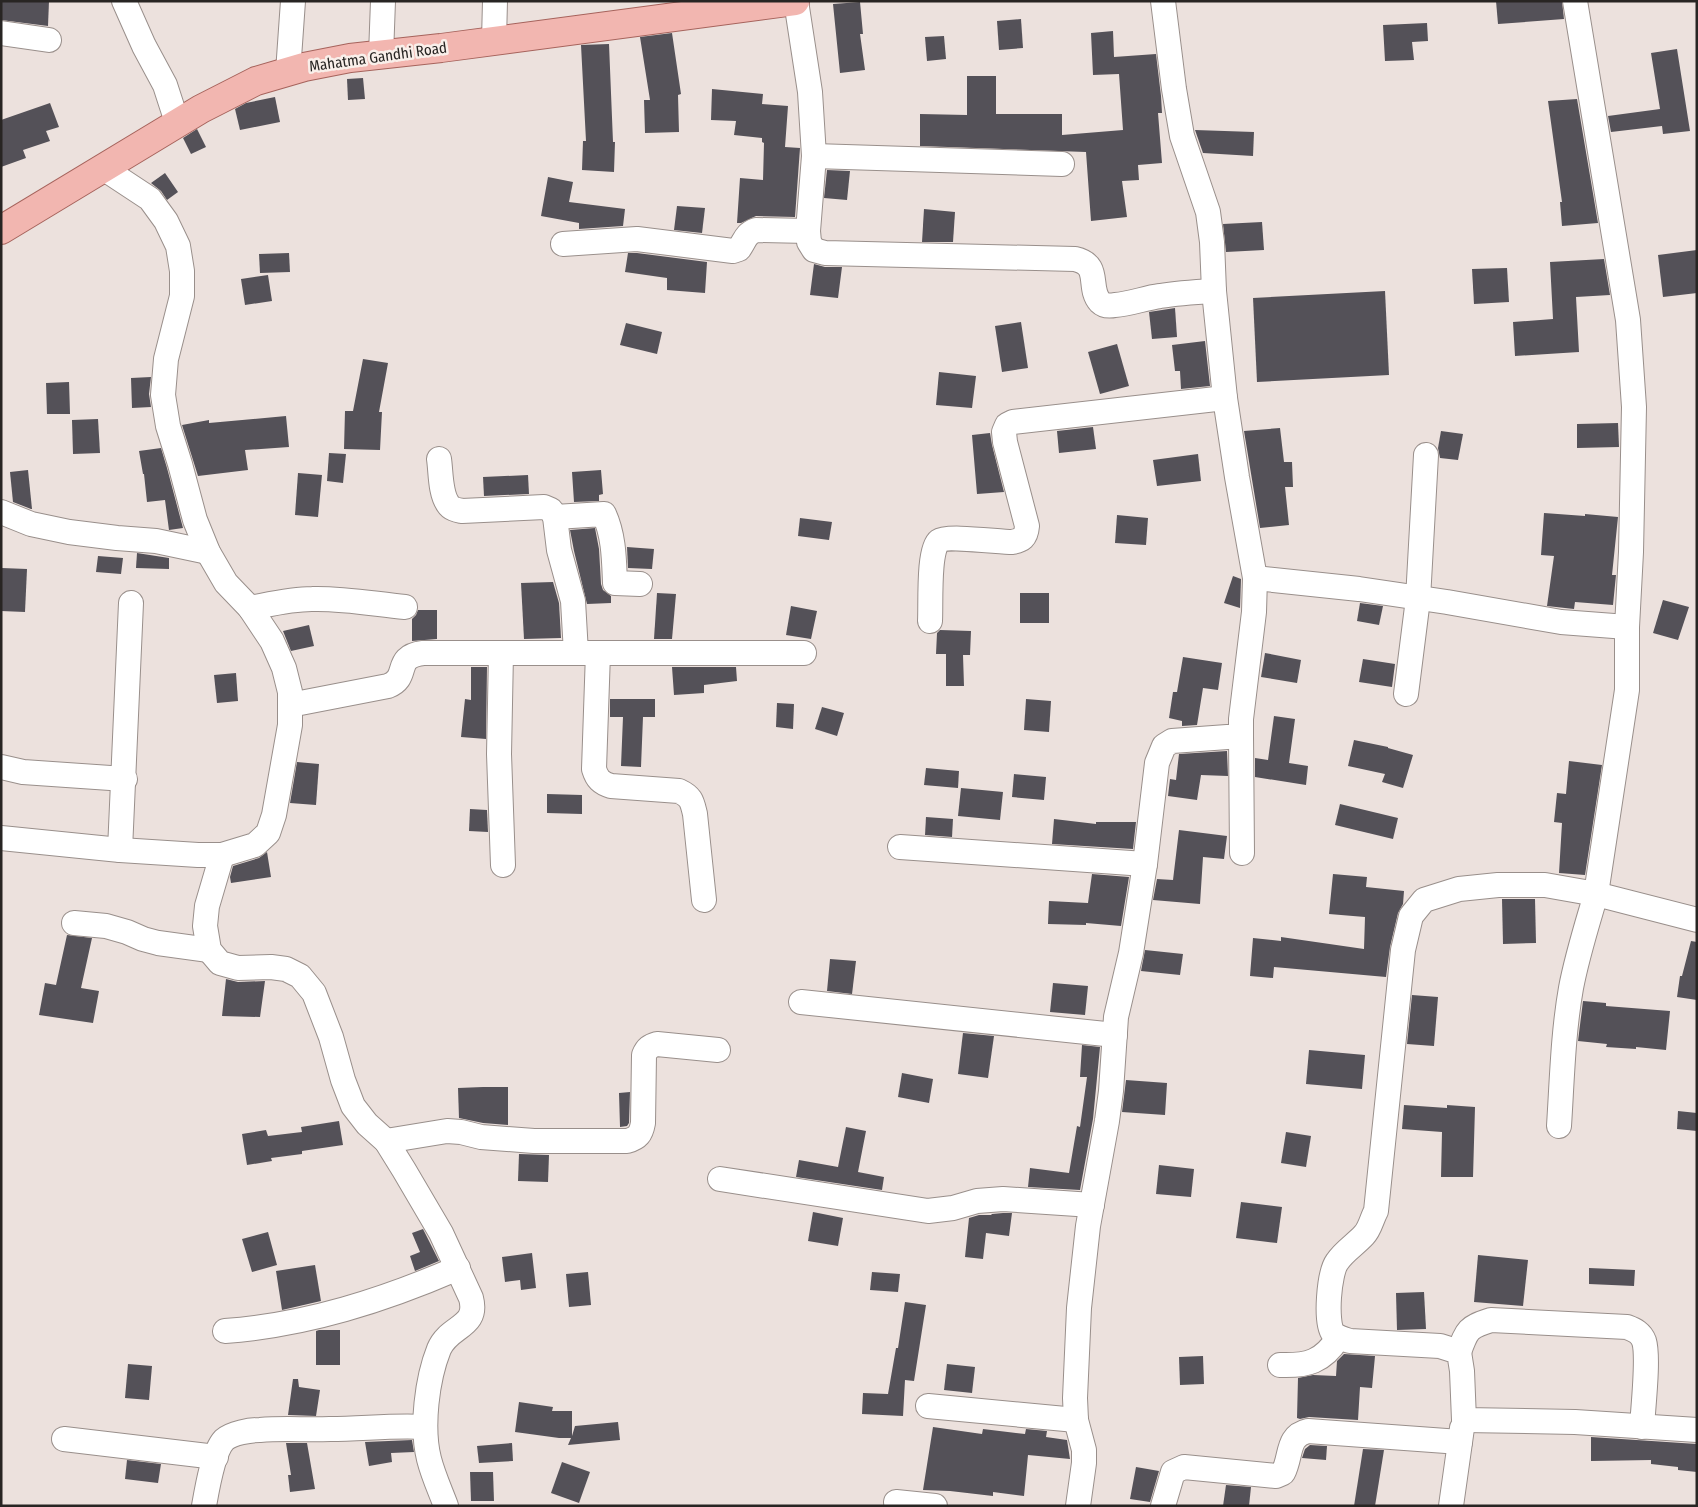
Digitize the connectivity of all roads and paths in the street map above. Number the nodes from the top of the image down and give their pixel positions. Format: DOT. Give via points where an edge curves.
graph roads {
  1 [pos="124,1"];
  2 [pos="293,1"];
  3 [pos="382,1"];
  4 [pos="495,1"];
  5 [pos="796,1"];
  6 [pos="1163,1"];
  7 [pos="1575,1"];
  8 [pos="1,32"];
  9 [pos="49,40"];
  10 [pos="494,40"];
  11 [pos="381,55"];
  12 [pos="288,72"];
  13 [pos="177,122"];
  14 [pos="814,156"];
  15 [pos="1062,164"];
  16 [pos="103,168"];
  17 [pos="1,230"];
  18 [pos="808,231"];
  19 [pos="563,244"];
  20 [pos="1214,290"];
  21 [pos="1225,398"];
  22 [pos="1426,455"];
  23 [pos="439,459"];
  24 [pos="1,512"];
  25 [pos="555,517"];
  26 [pos="208,552"];
  27 [pos="1255,578"];
  28 [pos="640,584"];
  29 [pos="1418,598"];
  30 [pos="131,603"];
  31 [pos="250,608"];
  32 [pos="405,608"];
  33 [pos="930,621"];
  34 [pos="1627,627"];
  35 [pos="501,653"];
  36 [pos="587,653"];
  37 [pos="804,653"];
  38 [pos="1406,694"];
  39 [pos="290,705"];
  40 [pos="1241,736"];
  41 [pos="1,767"];
  42 [pos="125,779"];
  43 [pos="1,838"];
  44 [pos="900,847"];
  45 [pos="120,850"];
  46 [pos="1242,854"];
  47 [pos="222,855"];
  48 [pos="1145,864"];
  49 [pos="503,865"];
  50 [pos="1596,894"];
  51 [pos="704,900"];
  52 [pos="1697,920"];
  53 [pos="74,923"];
  54 [pos="209,950"];
  55 [pos="801,1002"];
  56 [pos="1115,1035"];
  57 [pos="718,1050"];
  58 [pos="1559,1126"];
  59 [pos="386,1141"];
  60 [pos="720,1179"];
  61 [pos="1092,1205"];
  62 [pos="458,1268"];
  63 [pos="226,1331"];
  64 [pos="1338,1338"];
  65 [pos="1459,1352"];
  66 [pos="1280,1364"];
  67 [pos="928,1406"];
  68 [pos="1076,1420"];
  69 [pos="1642,1426"];
  70 [pos="425,1427"];
  71 [pos="1697,1430"];
  72 [pos="1462,1431"];
  73 [pos="64,1439"];
  74 [pos="216,1457"];
  75 [pos="896,1502"];
  76 [pos="204,1506"];
  77 [pos="446,1506"];
  78 [pos="935,1506"];
  79 [pos="1078,1506"];
  80 [pos="1163,1506"];
  81 [pos="1451,1506"];
  1 -- 13 [label="street" via="165,85"];
  2 -- 12 [label="street"];
  3 -- 11 [label="street"];
  4 -- 10 [label="street"];
  5 -- 10 [label="main road, Mahatma Gandhi Road"];
  5 -- 14 [label="street" via="810,92"];
  6 -- 20 [label="street" via="1182,136 1208,212"];
  7 -- 34 [label="street" via="1628,320 1634,407"];
  8 -- 9 [label="street"];
  10 -- 11 [label="main road, Mahatma Gandhi Road"];
  11 -- 12 [label="main road, Mahatma Gandhi Road" via="304,66"];
  12 -- 13 [label="main road, Mahatma Gandhi Road" via="256,82"];
  13 -- 16 [label="main road, Mahatma Gandhi Road"];
  14 -- 15 [label="street"];
  14 -- 18 [label="street"];
  16 -- 17 [label="main road, Mahatma Gandhi Road"];
  16 -- 26 [label="street" via="150,199 178,246 182,296 166,359 163,395 168,426 195,520"];
  18 -- 19 [label="street" via="756,230 749,232 739,249 733,251 637,239"];
  18 -- 20 [label="street" via="814,250 824,253 1075,258 1090,268 1097,295 1105,305"];
  20 -- 21 [label="street"];
  21 -- 27 [label="street"];
  21 -- 33 [label="street" via="1007,425 1005,442 1027,526 1026,534 1022,540 1012,542 940,540 933,548"];
  22 -- 29 [label="street"];
  23 -- 25 [label="street" via="444,494 453,509 462,512 544,507"];
  24 -- 26 [label="street" via="31,524 69,532 156,541"];
  25 -- 28 [label="street" via="604,514 613,542 615,583"];
  25 -- 36 [label="street" via="559,550"];
  26 -- 31 [label="street" via="226,583"];
  27 -- 29 [label="street"];
  27 -- 40 [label="street"];
  29 -- 34 [label="street" via="1561,622"];
  29 -- 38 [label="street"];
  30 -- 42 [label="street"];
  31 -- 32 [label="street" via="312,599"];
  31 -- 39 [label="street" via="272,641 284,668"];
  34 -- 50 [label="street" via="1628,690"];
  35 -- 36 [label="street"];
  35 -- 39 [label="street" via="415,654 403,663 396,683"];
  35 -- 49 [label="street" via="499,754"];
  36 -- 37 [label="street"];
  36 -- 51 [label="street" via="596,777 611,786 679,791 688,795 695,814"];
  39 -- 47 [label="street" via="290,725 268,833 255,845"];
  40 -- 46 [label="street"];
  40 -- 48 [label="street" via="1172,741 1164,746 1157,763"];
  41 -- 42 [label="street" via="23,772"];
  42 -- 45 [label="street"];
  43 -- 45 [label="street"];
  44 -- 48 [label="street"];
  45 -- 47 [label="street"];
  47 -- 54 [label="street" via="207,906 205,926"];
  48 -- 56 [label="street"];
  50 -- 52 [label="street"];
  50 -- 58 [label="street" via="1571,988"];
  50 -- 64 [label="street" via="1545,885 1459,889 1424,900 1411,916 1404,950 1376,1211 1366,1234 1335,1263 1330,1279 1329,1322"];
  53 -- 54 [label="street" via="106,926 158,943"];
  54 -- 59 [label="street" via="220,963 238,968 286,969 300,976 314,993 353,1106 366,1124"];
  55 -- 56 [label="street"];
  56 -- 61 [label="street" via="1108,1113"];
  57 -- 59 [label="street" via="657,1044 647,1049 644,1056 643,1123 636,1139 534,1141 447,1131"];
  59 -- 62 [label="street"];
  60 -- 61 [label="street" via="928,1211 1003,1199"];
  61 -- 68 [label="street" via="1079,1308"];
  62 -- 63 [label="street" via="421,1284 308,1319"];
  62 -- 70 [label="street" via="471,1298 472,1314 448,1335 440,1348 428,1392"];
  64 -- 65 [label="street" via="1440,1346"];
  64 -- 66 [label="street" via="1332,1348 1317,1360 1297,1366"];
  65 -- 69 [label="street" via="1465,1334 1475,1325 1491,1320 1637,1330 1644,1340 1646,1355"];
  65 -- 72 [label="street"];
  67 -- 68 [label="street"];
  68 -- 79 [label="street" via="1084,1450"];
  69 -- 71 [label="street"];
  69 -- 72 [label="street" via="1575,1422"];
  70 -- 74 [label="street" via="260,1430 225,1439"];
  70 -- 77 [label="street" via="429,1457"];
  72 -- 80 [label="street" via="1300,1433 1294,1439 1283,1473 1276,1476 1184,1467 1173,1472"];
  72 -- 81 [label="street"];
  73 -- 74 [label="street"];
  74 -- 76 [label="street"];
  75 -- 78 [label="street"];
}
